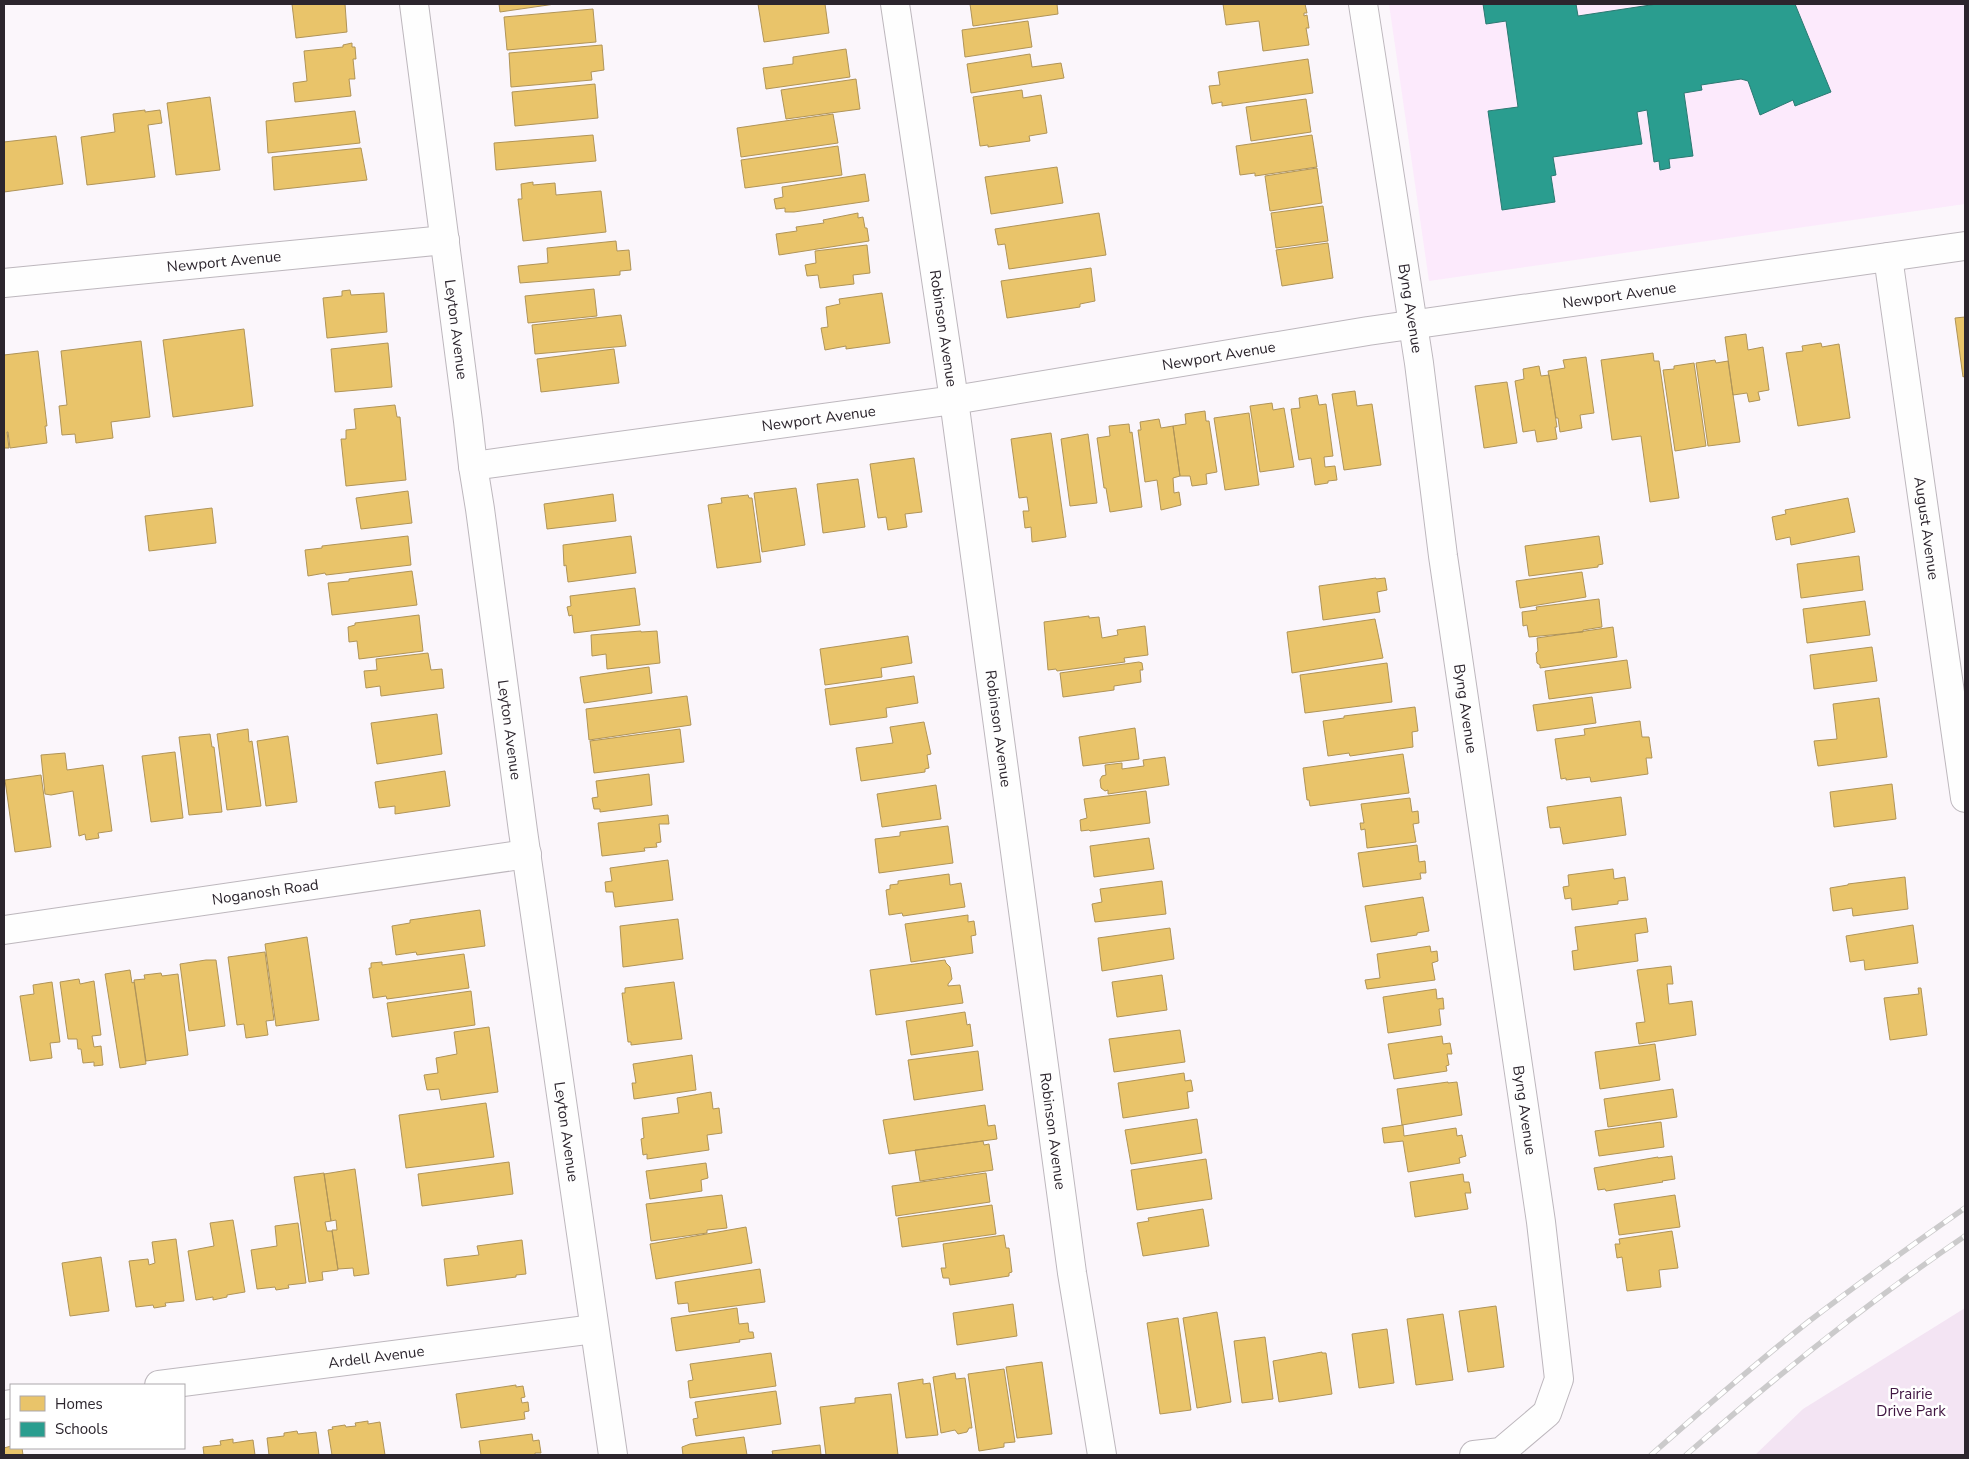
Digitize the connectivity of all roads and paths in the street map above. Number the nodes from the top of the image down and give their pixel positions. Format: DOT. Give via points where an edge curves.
graph roads {
  1 [pos="414,4"];
  2 [pos="894,4"];
  3 [pos="1363,4"];
  4 [pos="445,240"];
  5 [pos="1965,246"];
  6 [pos="1888,257"];
  7 [pos="4,283"];
  8 [pos="1413,326"];
  9 [pos="954,400"];
  10 [pos="472,466"];
  11 [pos="1965,798"];
  12 [pos="527,854"];
  13 [pos="4,930"];
  14 [pos="594,1329"];
  15 [pos="167,1384"];
  16 [pos="612,1455"];
  17 [pos="1102,1455"];
  18 [pos="1474,1455"];
  1 -- 4 [label="street, Leyton Avenue"];
  2 -- 9 [label="street, Robinson Avenue"];
  3 -- 8 [label="street, Byng Avenue"];
  4 -- 7 [label="street, Newport Avenue"];
  4 -- 10 [label="street, Leyton Avenue"];
  5 -- 6 [label="street, Newport Avenue"];
  6 -- 8 [label="street, Newport Avenue"];
  6 -- 11 [label="street, August Avenue"];
  8 -- 9 [label="street, Newport Avenue"];
  8 -- 18 [label="street, Byng Avenue" via="1443,556 1541,1222 1559,1379 1547,1413 1501,1452"];
  9 -- 10 [label="street, Newport Avenue"];
  9 -- 17 [label="street, Robinson Avenue" via="1072,1273"];
  10 -- 12 [label="street, Leyton Avenue"];
  12 -- 13 [label="street, Noganosh Road"];
  12 -- 14 [label="street, Leyton Avenue"];
  14 -- 15 [label="street, Ardell Avenue"];
  14 -- 16 [label="street, Leyton Avenue"];
}
